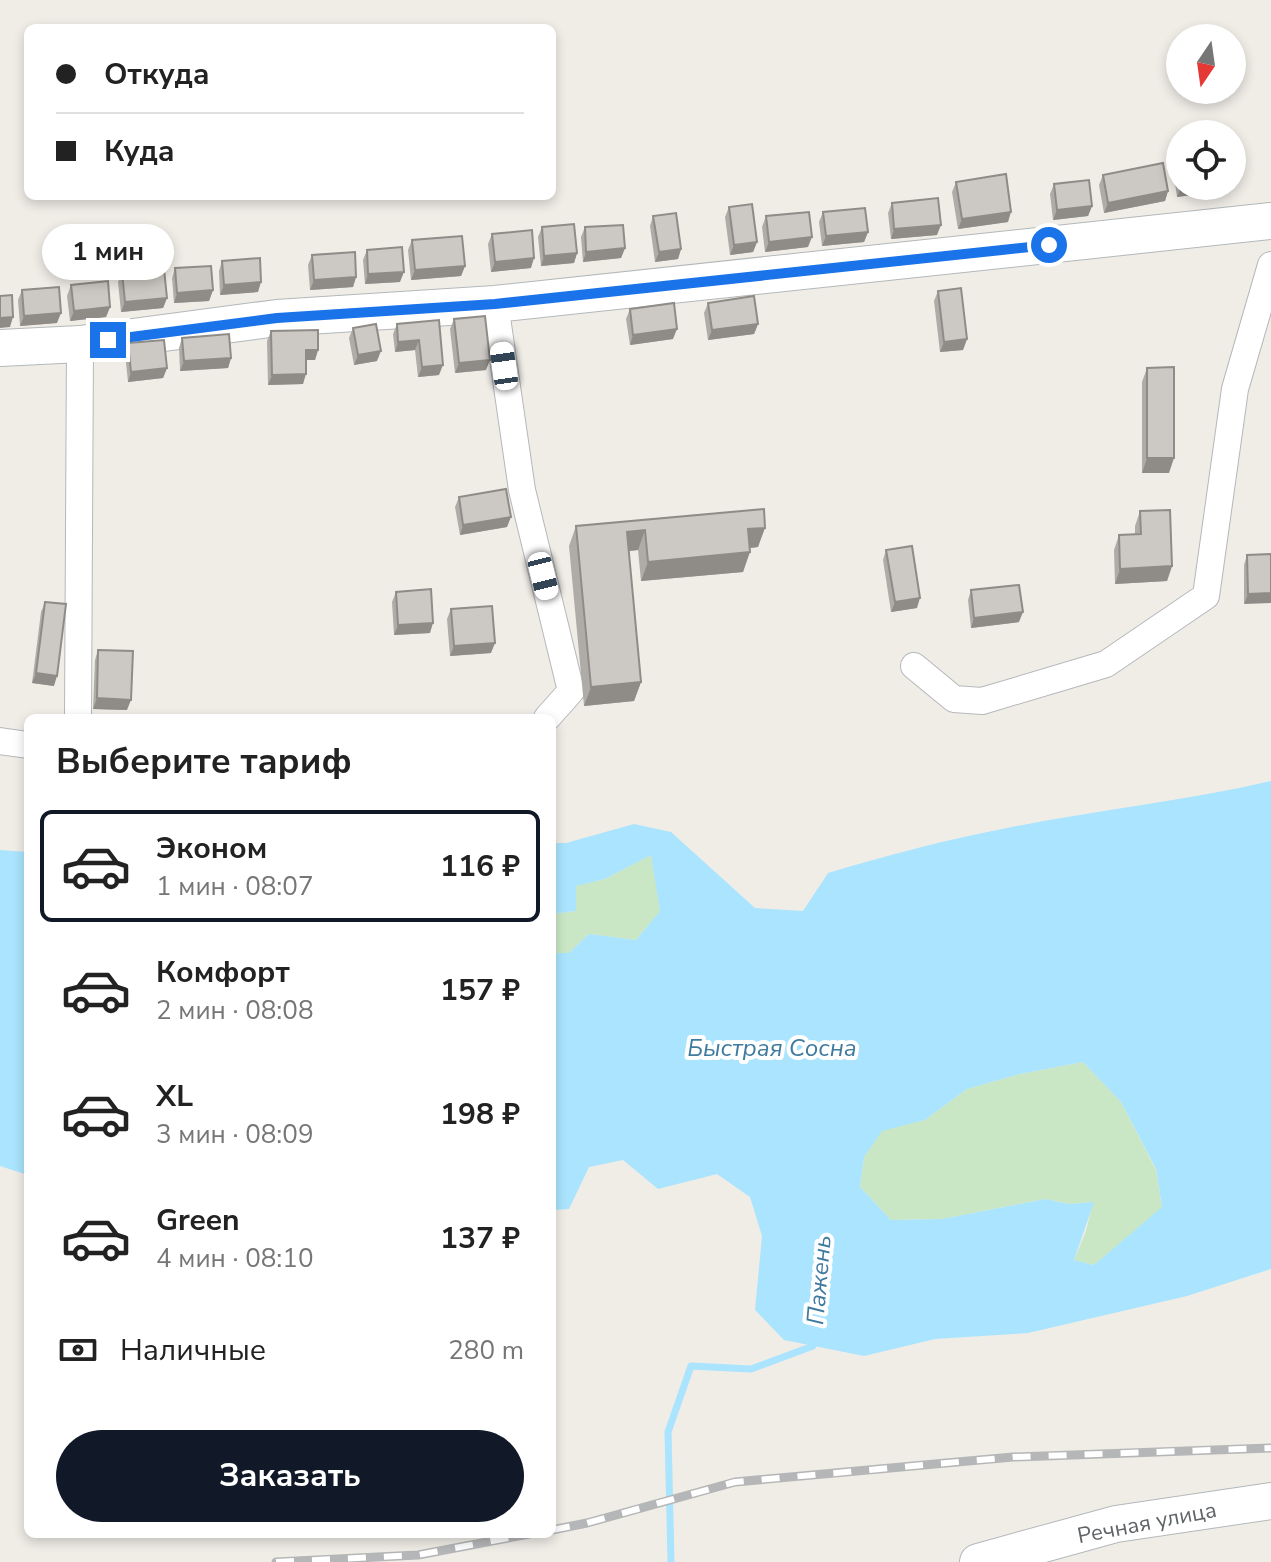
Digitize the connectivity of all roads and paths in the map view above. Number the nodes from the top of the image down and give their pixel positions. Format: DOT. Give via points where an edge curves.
graph roads {
  1 [pos="1271,221"];
  2 [pos="1271,265"];
  3 [pos="495,304"];
  4 [pos="80,344"];
  5 [pos="0,348"];
  6 [pos="914,666"];
  7 [pos="78,714"];
  8 [pos="551,714"];
  9 [pos="0,741"];
  10 [pos="24,744"];
  11 [pos="1271,1501"];
  12 [pos="978,1562"];
  1 -- 3 [label="street"];
  2 -- 6 [label="street" via="1235,389 1206,596 1106,664 982,701 954,699"];
  3 -- 4 [label="street" via="277,318"];
  3 -- 8 [label="street" via="522,490 571,691"];
  4 -- 5 [label="street"];
  4 -- 7 [label="street"];
  9 -- 10 [label="street"];
  11 -- 12 [label="street, Речная улица" via="1116,1524"];
}
